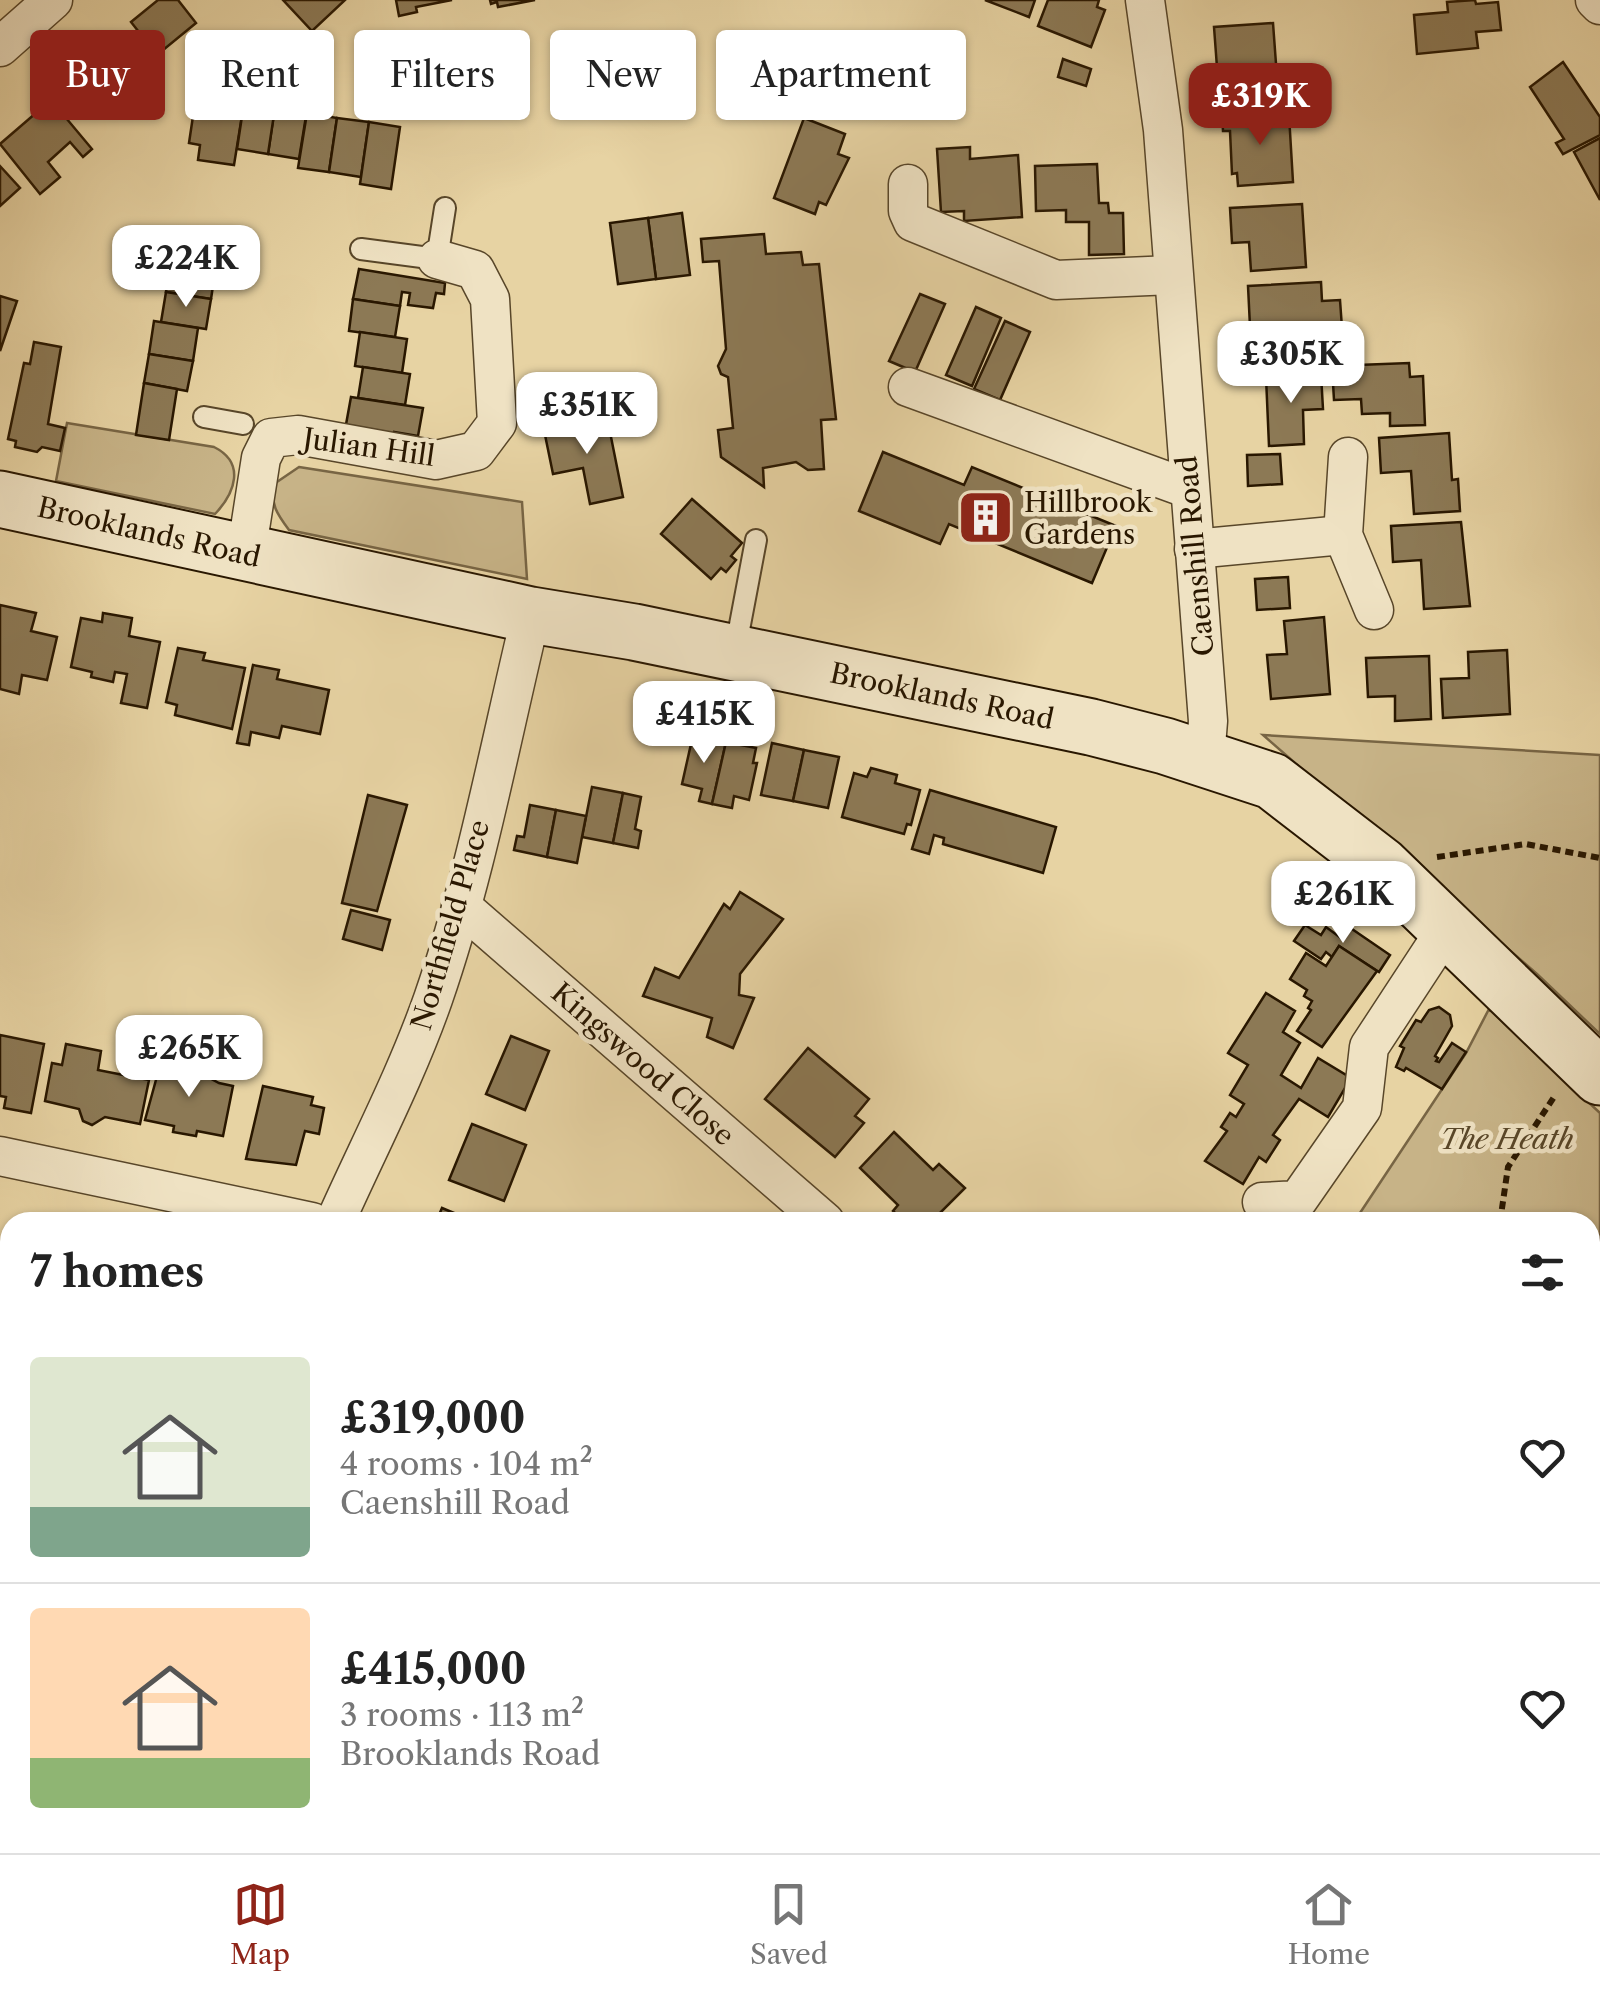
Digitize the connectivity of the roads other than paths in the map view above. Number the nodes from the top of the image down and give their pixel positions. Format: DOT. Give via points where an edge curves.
graph roads {
  1 [pos="54,0"];
  2 [pos="1150,5"];
  3 [pos="0,47"];
  4 [pos="908,184"];
  5 [pos="445,208"];
  6 [pos="361,250"];
  7 [pos="437,260"];
  8 [pos="1172,275"];
  9 [pos="908,387"];
  10 [pos="204,417"];
  11 [pos="257,432"];
  12 [pos="1348,457"];
  13 [pos="1189,490"];
  14 [pos="0,499"];
  15 [pos="1343,535"];
  16 [pos="756,540"];
  17 [pos="1194,549"];
  18 [pos="246,554"];
  19 [pos="1374,610"];
  20 [pos="531,615"];
  21 [pos="735,652"];
  22 [pos="1205,758"];
  23 [pos="460,906"];
  24 [pos="1448,928"];
  25 [pos="1590,1067"];
  26 [pos="0,1156"];
  27 [pos="1262,1202"];
  28 [pos="265,1212"];
  29 [pos="340,1212"];
  30 [pos="814,1212"];
  1 -- 3 [label="street"];
  2 -- 8 [label="street, Caenshill Road"];
  4 -- 8 [label="street" via="914,222 1056,280"];
  5 -- 7 [label="lane"];
  6 -- 7 [label="lane, Julian Hill"];
  7 -- 11 [label="street, Julian Hill" via="474,270 490,299 497,423 476,451 436,460"];
  8 -- 13 [label="street, Caenshill Road"];
  9 -- 13 [label="street"];
  10 -- 11 [label="lane, Julian Hill"];
  11 -- 18 [label="street, Julian Hill" via="261,458"];
  12 -- 15 [label="street"];
  13 -- 17 [label="street, Caenshill Road"];
  14 -- 18 [label="main road, Brooklands Road"];
  15 -- 17 [label="street"];
  15 -- 19 [label="street"];
  16 -- 21 [label="lane"];
  17 -- 22 [label="street, Caenshill Road"];
  18 -- 20 [label="main road, Brooklands Road"];
  20 -- 21 [label="main road, Brooklands Road"];
  20 -- 23 [label="street, Northfield Place"];
  21 -- 22 [label="main road, Brooklands Road" via="1091,727"];
  22 -- 24 [label="main road, Brooklands Road" via="1272,781 1381,865"];
  23 -- 29 [label="street, Northfield Place" via="396,1097"];
  23 -- 30 [label="street, Kingswood Close"];
  24 -- 25 [label="main road, Brooklands Road"];
  24 -- 27 [label="street" via="1369,1047 1362,1108 1298,1200"];
  26 -- 28 [label="street"];
}
